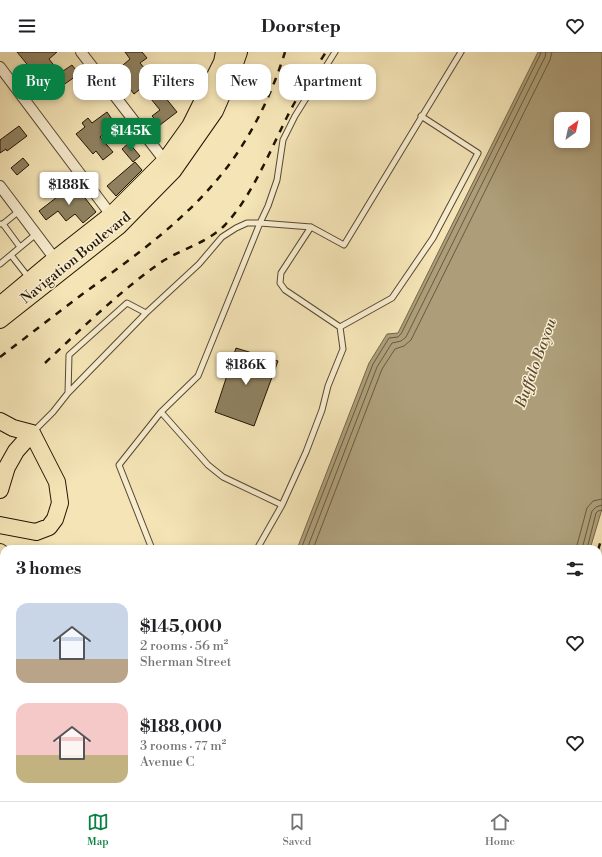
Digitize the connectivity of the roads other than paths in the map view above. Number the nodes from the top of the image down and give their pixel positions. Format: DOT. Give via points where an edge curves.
graph roads {
  1 [pos="81,52"];
  2 [pos="238,52"];
  3 [pos="335,52"];
  4 [pos="461,52"];
  5 [pos="223,60"];
  6 [pos="0,67"];
  7 [pos="421,116"];
  8 [pos="169,166"];
  9 [pos="0,186"];
  10 [pos="19,211"];
  11 [pos="115,220"];
  12 [pos="260,223"];
  13 [pos="2,224"];
  14 [pos="311,227"];
  15 [pos="36,234"];
  16 [pos="20,247"];
  17 [pos="11,254"];
  18 [pos="0,264"];
  19 [pos="59,264"];
  20 [pos="30,280"];
  21 [pos="0,305"];
  22 [pos="146,313"];
  23 [pos="0,320"];
  24 [pos="340,327"];
  25 [pos="68,394"];
  26 [pos="161,412"];
  27 [pos="0,421"];
  28 [pos="32,433"];
  29 [pos="0,490"];
  30 [pos="282,506"];
  31 [pos="0,525"];
  32 [pos="150,545"];
  33 [pos="259,545"];
  34 [pos="0,552"];
  35 [pos="0,576"];
  1 -- 8 [label="street"];
  2 -- 5 [label="main road, Navigation Boulevard"];
  3 -- 12 [label="lane" via="283,140 277,180"];
  4 -- 7 [label="lane"];
  5 -- 8 [label="main road, Navigation Boulevard"];
  6 -- 11 [label="street"];
  7 -- 14 [label="lane" via="344,245"];
  7 -- 24 [label="lane" via="478,153 433,238 392,298"];
  8 -- 11 [label="main road, Navigation Boulevard"];
  9 -- 10 [label="street"];
  10 -- 13 [label="lane"];
  10 -- 15 [label="street"];
  11 -- 19 [label="main road, Navigation Boulevard"];
  12 -- 14 [label="lane"];
  12 -- 22 [label="lane" via="247,223 222,237 199,264"];
  12 -- 26 [label="lane" via="198,376"];
  13 -- 16 [label="lane"];
  14 -- 24 [label="lane" via="281,273 280,283 285,290"];
  15 -- 16 [label="lane"];
  15 -- 19 [label="street"];
  16 -- 17 [label="lane"];
  17 -- 18 [label="lane"];
  17 -- 20 [label="lane"];
  19 -- 20 [label="main road, Navigation Boulevard"];
  19 -- 23 [label="main road, Navigation Boulevard"];
  20 -- 21 [label="main road, Navigation Boulevard"];
  22 -- 25 [label="lane"];
  22 -- 25 [label="lane" via="127,303 69,355"];
  24 -- 30 [label="lane" via="343,349 306,452"];
  25 -- 28 [label="lane"];
  26 -- 30 [label="lane" via="208,465 223,477"];
  26 -- 32 [label="lane" via="118,465"];
  27 -- 28 [label="main road"];
  28 -- 29 [label="main road" via="16,451 7,467"];
  28 -- 31 [label="main road" via="57,482 60,503 55,519 49,527 36,532"];
  30 -- 33 [label="lane"];
  34 -- 35 [label="main road"];
}
